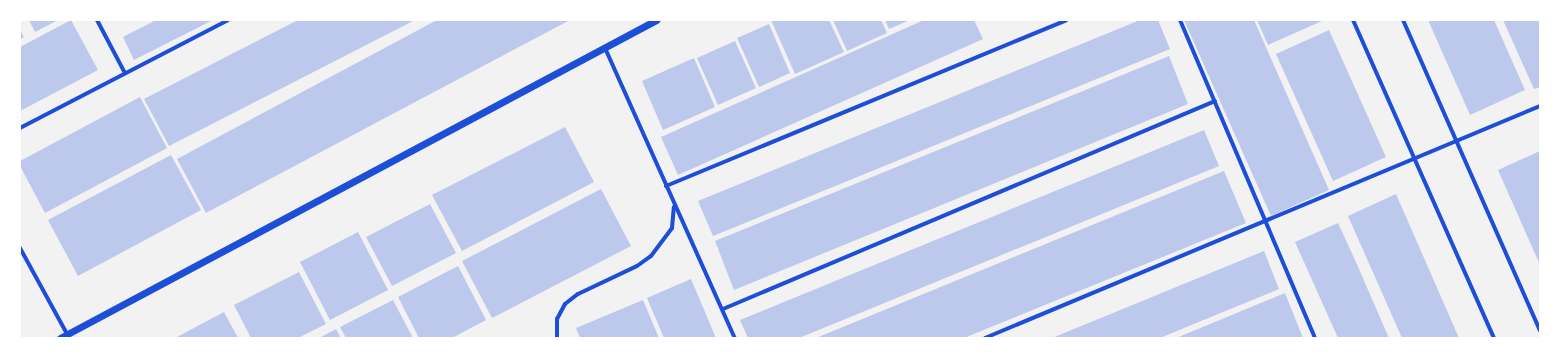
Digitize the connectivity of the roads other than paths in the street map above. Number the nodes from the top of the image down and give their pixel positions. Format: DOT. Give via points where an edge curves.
graph roads {
  1 [pos="97,20"];
  2 [pos="228,20"];
  3 [pos="656,20"];
  4 [pos="1066,20"];
  5 [pos="1180,20"];
  6 [pos="1353,20"];
  7 [pos="1403,20"];
  8 [pos="605,48"];
  9 [pos="125,73"];
  10 [pos="1214,101"];
  11 [pos="1540,106"];
  12 [pos="20,128"];
  13 [pos="1457,142"];
  14 [pos="1413,159"];
  15 [pos="666,186"];
  16 [pos="674,205"];
  17 [pos="1265,220"];
  18 [pos="20,248"];
  19 [pos="723,309"];
  20 [pos="1540,330"];
  21 [pos="67,334"];
  22 [pos="60,338"];
  23 [pos="557,338"];
  24 [pos="735,338"];
  25 [pos="985,338"];
  26 [pos="1315,338"];
  27 [pos="1494,338"];
  1 -- 9 [label="street"];
  2 -- 9 [label="street"];
  3 -- 8 [label="street"];
  4 -- 15 [label="street"];
  5 -- 10 [label="street"];
  6 -- 14 [label="street"];
  7 -- 13 [label="street"];
  8 -- 15 [label="street"];
  8 -- 21 [label="street"];
  9 -- 12 [label="street"];
  10 -- 17 [label="street"];
  10 -- 19 [label="street"];
  11 -- 13 [label="street"];
  13 -- 14 [label="street"];
  13 -- 20 [label="street"];
  14 -- 17 [label="street"];
  14 -- 27 [label="street"];
  15 -- 16 [label="street"];
  16 -- 19 [label="street"];
  16 -- 23 [label="street" via="672,228 663,244 652,256 637,266 578,294 565,304 557,318"];
  17 -- 25 [label="street"];
  17 -- 26 [label="street"];
  18 -- 21 [label="street"];
  19 -- 24 [label="street"];
  21 -- 22 [label="street"];
}
